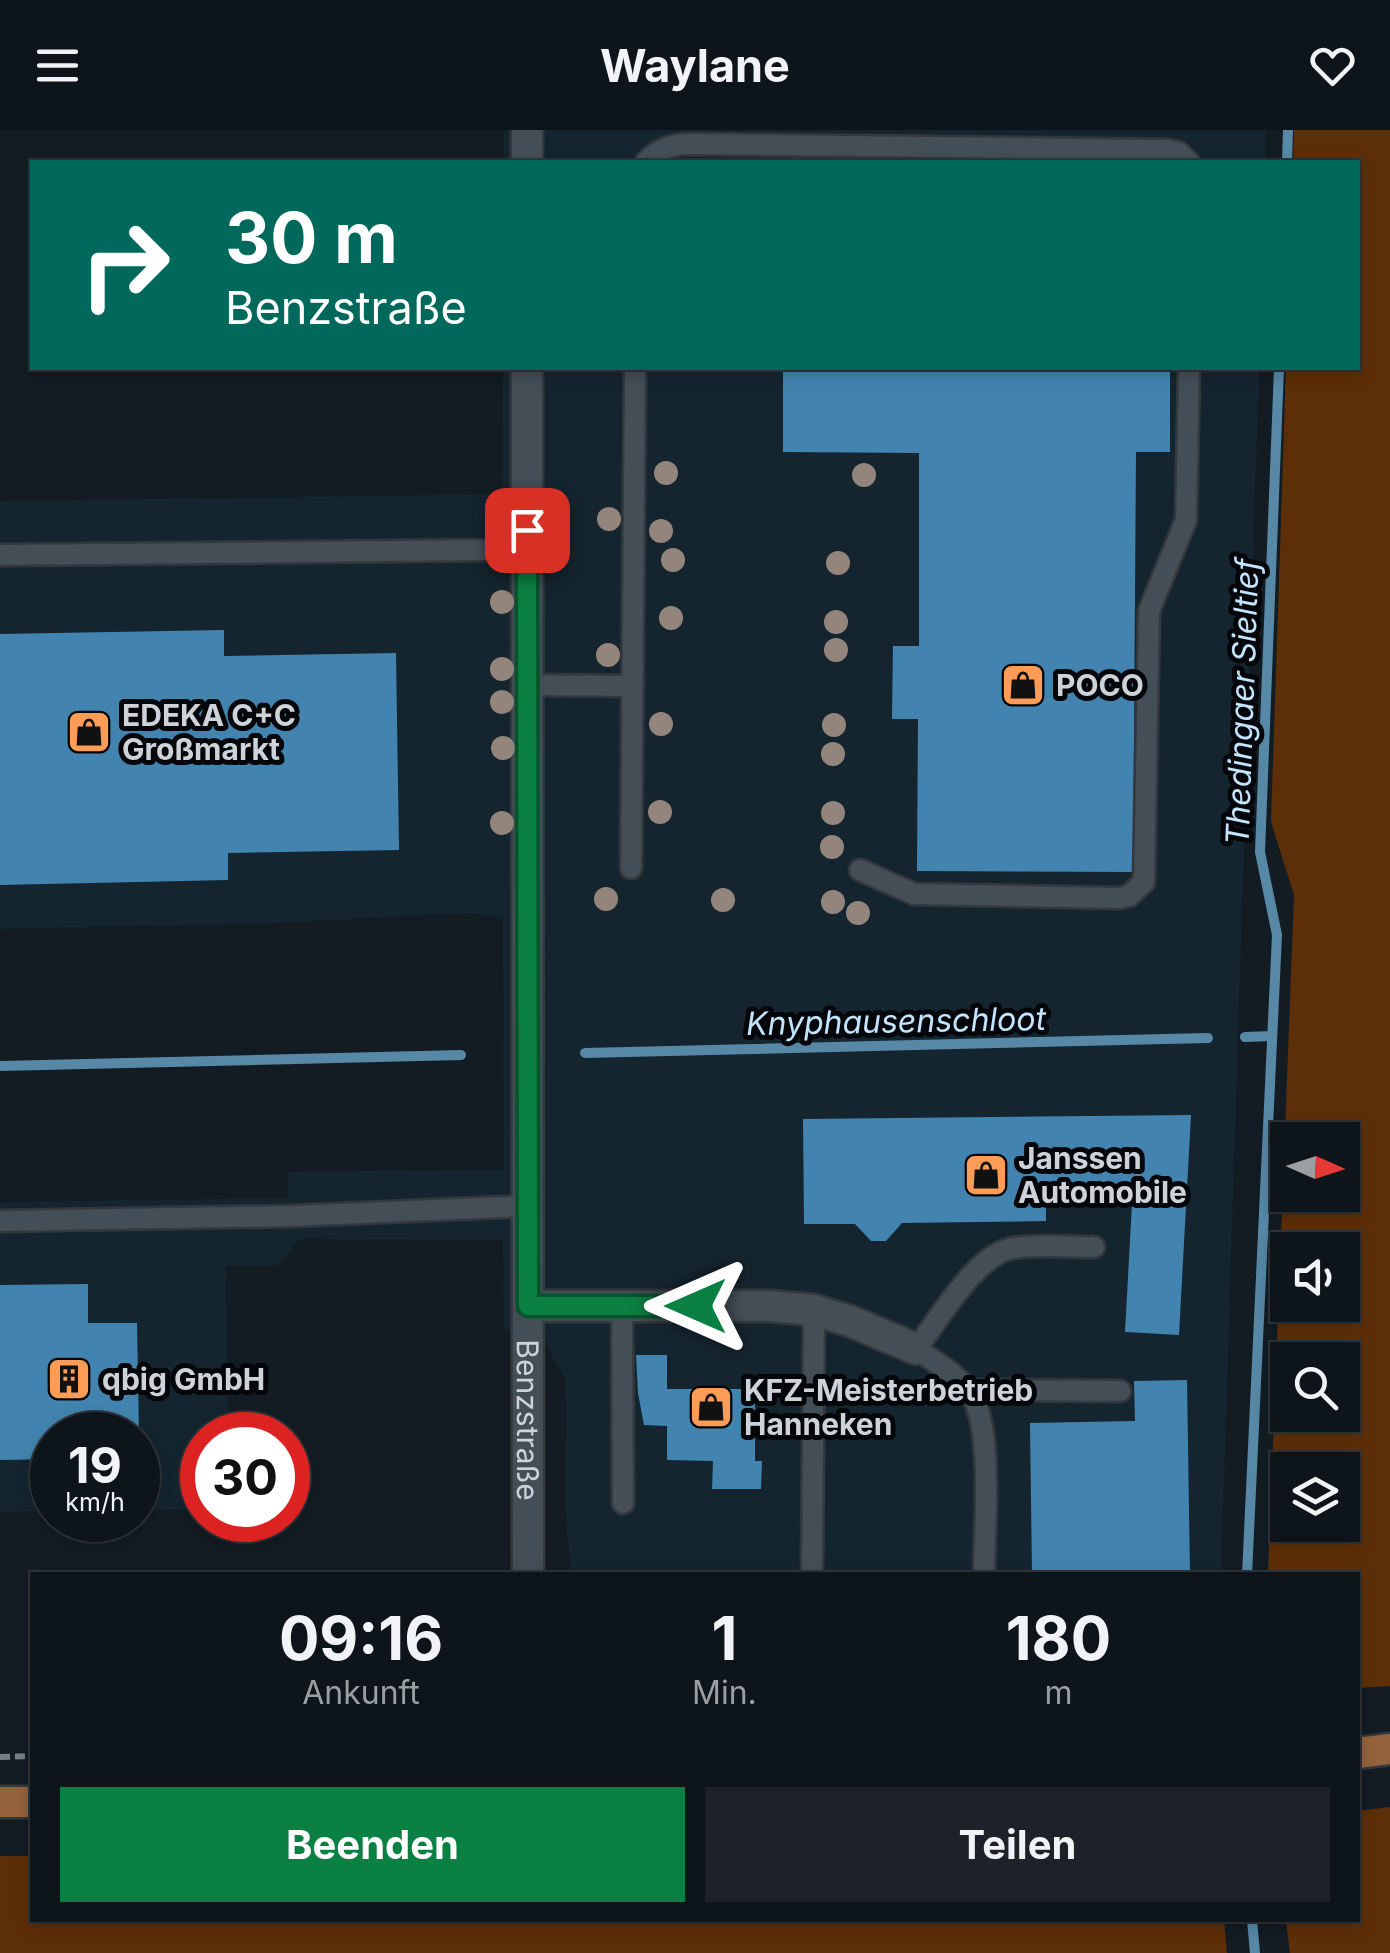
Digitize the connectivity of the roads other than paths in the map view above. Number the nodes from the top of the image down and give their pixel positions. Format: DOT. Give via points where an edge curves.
graph roads {
  1 [pos="527,130"];
  2 [pos="527,160"];
  3 [pos="648,160"];
  4 [pos="1187,160"];
  5 [pos="527,370"];
  6 [pos="635,370"];
  7 [pos="1189,370"];
  8 [pos="527,530"];
  9 [pos="0,555"];
  10 [pos="527,685"];
  11 [pos="633,686"];
  12 [pos="631,868"];
  13 [pos="860,870"];
  14 [pos="528,1206"];
  15 [pos="0,1221"];
  16 [pos="1094,1247"];
  17 [pos="528,1306"];
  18 [pos="622,1306"];
  19 [pos="814,1310"];
  20 [pos="916,1350"];
  21 [pos="970,1390"];
  22 [pos="1120,1391"];
  23 [pos="623,1503"];
  24 [pos="528,1572"];
  25 [pos="812,1572"];
  26 [pos="984,1572"];
  27 [pos="1390,1749"];
  28 [pos="1360,1753"];
  29 [pos="0,1802"];
  30 [pos="30,1802"];
  1 -- 2 [label="street"];
  3 -- 4 [label="lane" via="674,144 691,144 1167,150"];
  5 -- 8 [label="street, Benzstraße"];
  6 -- 11 [label="lane"];
  7 -- 13 [label="lane" via="1186,520 1149,611 1144,882 1118,898 914,894"];
  8 -- 9 [label="lane" via="488,550"];
  8 -- 10 [label="street, Benzstraße"];
  10 -- 11 [label="lane"];
  10 -- 14 [label="street, Benzstraße"];
  11 -- 12 [label="lane"];
  14 -- 15 [label="lane"];
  14 -- 17 [label="street, Benzstraße"];
  16 -- 20 [label="lane" via="1010,1248 994,1255"];
  17 -- 18 [label="street"];
  17 -- 24 [label="street, Benzstraße"];
  18 -- 19 [label="street"];
  18 -- 23 [label="lane"];
  19 -- 20 [label="street"];
  19 -- 25 [label="lane"];
  20 -- 21 [label="lane"];
  21 -- 22 [label="lane"];
  21 -- 26 [label="lane" via="984,1436"];
  27 -- 28 [label="main road"];
  29 -- 30 [label="main road"];
}
